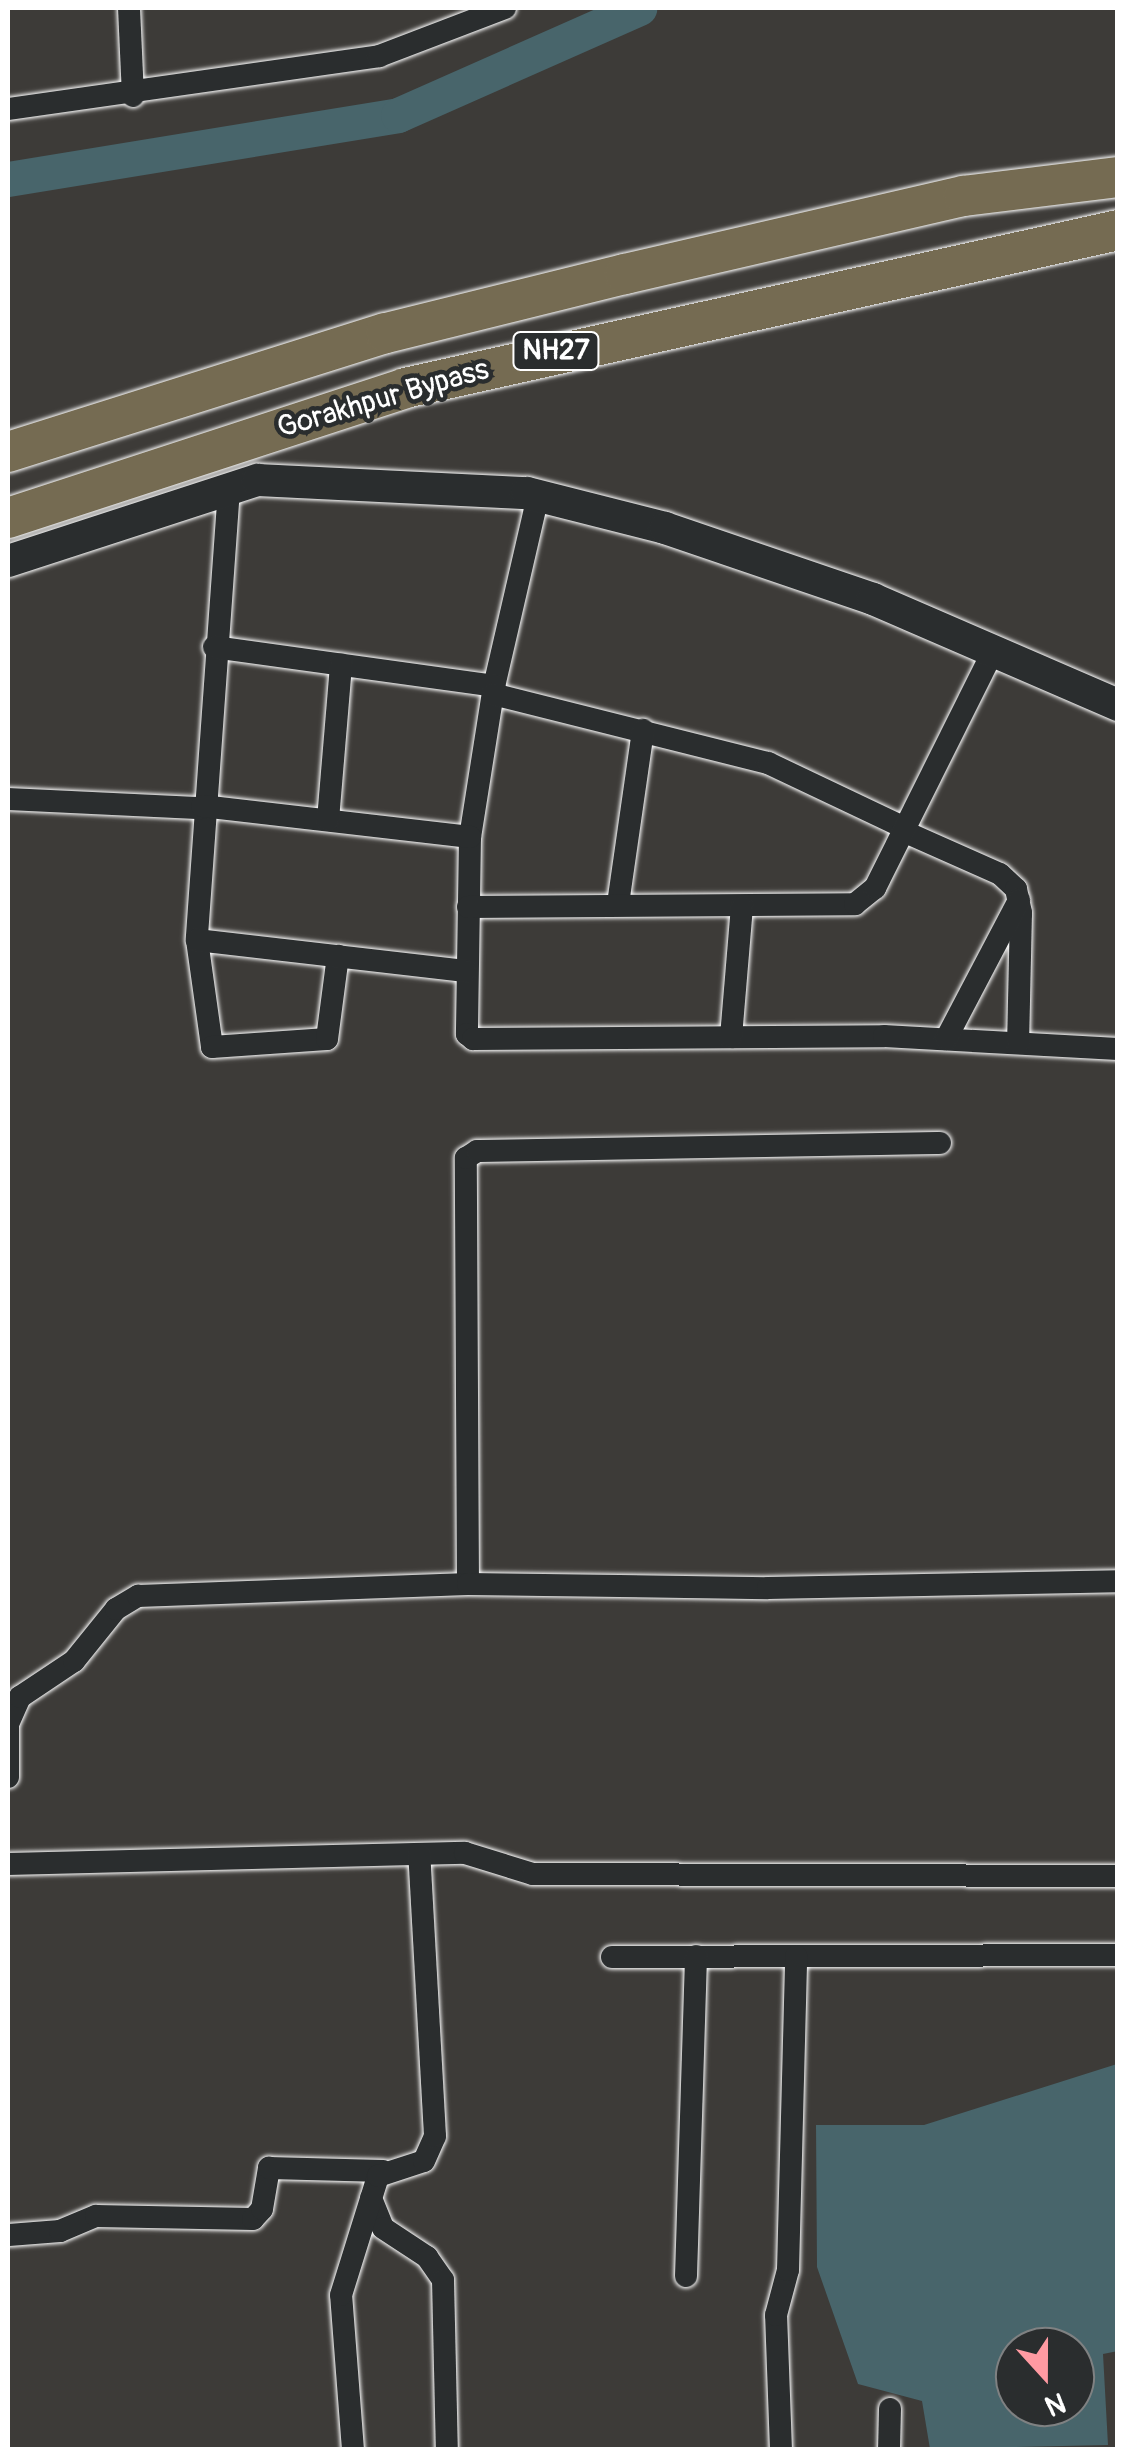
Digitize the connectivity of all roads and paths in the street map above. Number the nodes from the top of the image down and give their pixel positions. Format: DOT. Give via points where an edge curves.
graph roads {
  1 [pos="129,8"];
  2 [pos="504,8"];
  3 [pos="133,96"];
  4 [pos="8,109"];
  5 [pos="1118,177"];
  6 [pos="1118,230"];
  7 [pos="8,452"];
  8 [pos="229,489"];
  9 [pos="538,496"];
  10 [pos="8,518"];
  11 [pos="8,560"];
  12 [pos="214,647"];
  13 [pos="993,651"];
  14 [pos="341,665"];
  15 [pos="493,690"];
  16 [pos="1118,705"];
  17 [pos="644,730"];
  18 [pos="8,799"];
  19 [pos="202,807"];
  20 [pos="328,820"];
  21 [pos="904,830"];
  22 [pos="470,837"];
  23 [pos="1019,900"];
  24 [pos="618,904"];
  25 [pos="468,907"];
  26 [pos="742,907"];
  27 [pos="197,940"];
  28 [pos="338,956"];
  29 [pos="465,970"];
  30 [pos="731,1037"];
  31 [pos="946,1039"];
  32 [pos="1018,1044"];
  33 [pos="1118,1049"];
  34 [pos="940,1143"];
  35 [pos="1118,1581"];
  36 [pos="468,1584"];
  37 [pos="8,1777"];
  38 [pos="419,1854"];
  39 [pos="8,1864"];
  40 [pos="1118,1876"];
  41 [pos="1118,1955"];
  42 [pos="612,1956"];
  43 [pos="696,1956"];
  44 [pos="796,1956"];
  45 [pos="384,2171"];
  46 [pos="371,2198"];
  47 [pos="8,2235"];
  48 [pos="686,2276"];
  49 [pos="890,2409"];
  50 [pos="354,2450"];
  51 [pos="447,2450"];
  52 [pos="781,2450"];
  53 [pos="889,2450"];
  1 -- 3 [label="street"];
  2 -- 3 [label="street" via="378,56 296,63"];
  3 -- 4 [label="street"];
  5 -- 7 [label="highway, NH27" via="964,196 588,283 367,339"];
  6 -- 10 [label="highway, Gorakhpur Bypass / NH27" via="404,388"];
  8 -- 9 [label="main road" via="258,480"];
  8 -- 11 [label="main road"];
  8 -- 12 [label="street"];
  9 -- 13 [label="main road" via="665,528 872,599"];
  9 -- 15 [label="street"];
  12 -- 14 [label="street"];
  12 -- 19 [label="street"];
  13 -- 16 [label="main road"];
  13 -- 21 [label="street"];
  14 -- 15 [label="street"];
  14 -- 20 [label="street"];
  15 -- 17 [label="street"];
  15 -- 22 [label="street"];
  17 -- 21 [label="street" via="768,763"];
  17 -- 24 [label="street"];
  18 -- 19 [label="street"];
  19 -- 20 [label="street"];
  19 -- 27 [label="street"];
  20 -- 22 [label="street"];
  21 -- 23 [label="street" via="1000,874"];
  21 -- 26 [label="street" via="875,888 855,904"];
  22 -- 25 [label="street"];
  23 -- 31 [label="street"];
  23 -- 32 [label="street"];
  24 -- 25 [label="street"];
  24 -- 26 [label="street"];
  25 -- 29 [label="street"];
  26 -- 30 [label="street"];
  27 -- 28 [label="street"];
  27 -- 28 [label="street" via="208,1038 220,1051 327,1038"];
  28 -- 29 [label="street"];
  29 -- 30 [label="street" via="464,1027 474,1039"];
  30 -- 31 [label="street"];
  31 -- 32 [label="street"];
  32 -- 33 [label="street"];
  34 -- 36 [label="street" via="477,1151 466,1158"];
  35 -- 36 [label="street" via="768,1588"];
  36 -- 37 [label="street" via="126,1600 82,1654 20,1696 8,1724"];
  38 -- 39 [label="street"];
  38 -- 40 [label="street" via="465,1853 533,1874"];
  38 -- 45 [label="street" via="435,2136 424,2160"];
  41 -- 44 [label="street"];
  42 -- 43 [label="street"];
  43 -- 44 [label="street"];
  43 -- 48 [label="street"];
  44 -- 52 [label="street" via="788,2270 776,2314"];
  45 -- 46 [label="street"];
  45 -- 47 [label="street" via="270,2168 262,2209 253,2219 96,2216 60,2231"];
  46 -- 50 [label="street" via="339,2308"];
  46 -- 51 [label="street" via="383,2228 428,2257 442,2280"];
  49 -- 53 [label="street"];
}
